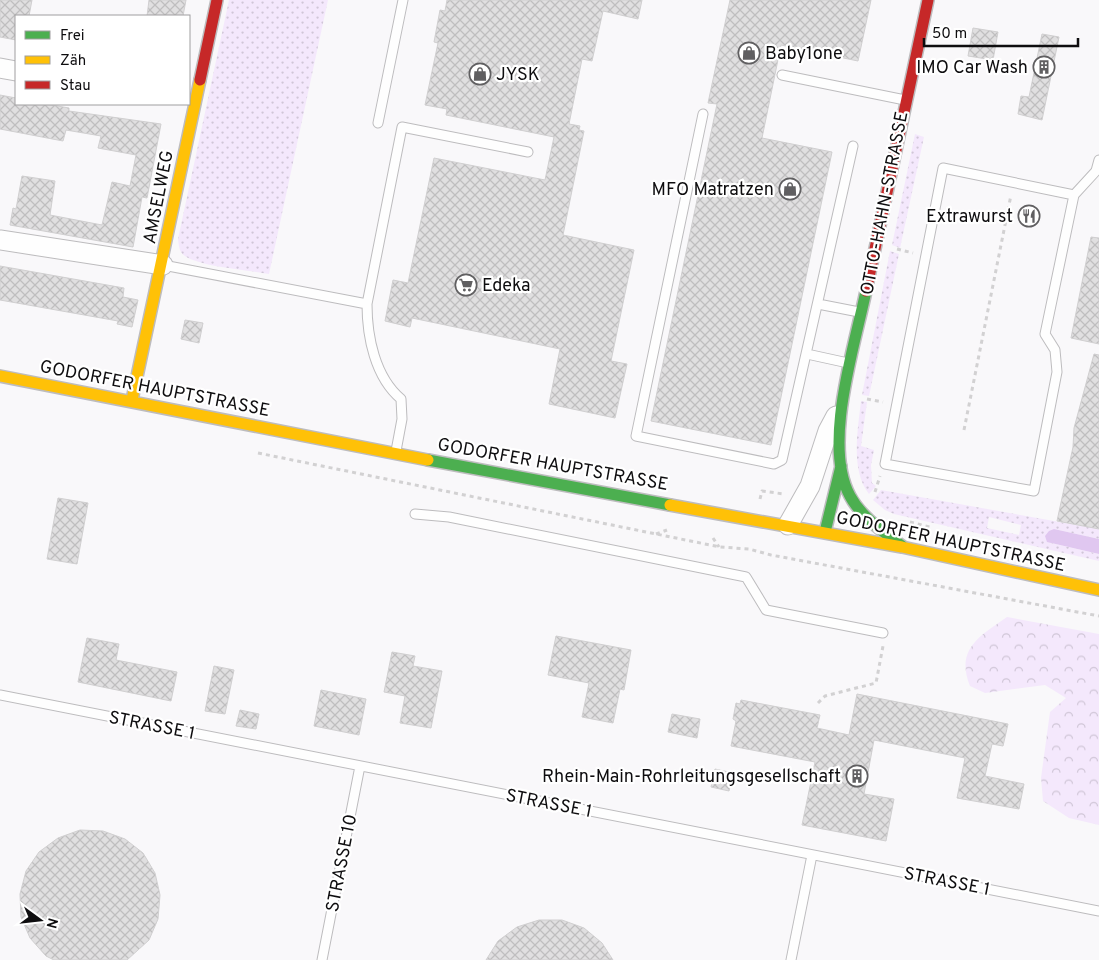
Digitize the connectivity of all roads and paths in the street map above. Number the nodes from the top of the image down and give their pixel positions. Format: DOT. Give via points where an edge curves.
graph roads {
  1 [pos="217,0"];
  2 [pos="403,0"];
  3 [pos="928,0"];
  4 [pos="0,68"];
  5 [pos="15,71"];
  6 [pos="782,75"];
  7 [pos="905,100"];
  8 [pos="192,101"];
  9 [pos="703,114"];
  10 [pos="378,123"];
  11 [pos="853,146"];
  12 [pos="528,152"];
  13 [pos="1099,160"];
  14 [pos="1014,183"];
  15 [pos="1074,195"];
  16 [pos="0,240"];
  17 [pos="163,265"];
  18 [pos="366,304"];
  19 [pos="818,304"];
  20 [pos="862,313"];
  21 [pos="807,354"];
  22 [pos="851,364"];
  23 [pos="0,376"];
  24 [pos="132,400"];
  25 [pos="842,406"];
  26 [pos="964,430"];
  27 [pos="248,451"];
  28 [pos="395,454"];
  29 [pos="842,465"];
  30 [pos="415,514"];
  31 [pos="788,525"];
  32 [pos="667,530"];
  33 [pos="825,532"];
  34 [pos="655,534"];
  35 [pos="714,538"];
  36 [pos="720,547"];
  37 [pos="902,547"];
  38 [pos="1099,590"];
  39 [pos="1099,616"];
  40 [pos="883,633"];
  41 [pos="0,695"];
  42 [pos="818,703"];
  43 [pos="360,766"];
  44 [pos="812,855"];
  45 [pos="1099,911"];
  46 [pos="322,960"];
  47 [pos="791,960"];
  1 -- 8 [label="main road, AMSELWEG"];
  2 -- 10 [label="lane"];
  3 -- 7 [label="main road, OTTO-HAHN-STRASSE"];
  4 -- 5 [label="street"];
  6 -- 7 [label="lane"];
  7 -- 20 [label="main road, OTTO-HAHN-STRASSE"];
  8 -- 17 [label="main road, AMSELWEG"];
  9 -- 21 [label="lane" via="636,436 774,464 782,460 786,450"];
  11 -- 19 [label="lane"];
  12 -- 18 [label="lane" via="402,127"];
  13 -- 15 [label="lane" via="1096,171"];
  14 -- 15 [label="lane"];
  14 -- 15 [label="lane" via="943,168 885,464 1034,491 1057,372 1055,350 1045,334"];
  14 -- 26 [label="path"];
  16 -- 17 [label="street"];
  17 -- 18 [label="lane"];
  17 -- 24 [label="main road, AMSELWEG"];
  18 -- 28 [label="lane" via="367,328 377,363 389,390 401,399 402,419"];
  19 -- 20 [label="lane"];
  19 -- 21 [label="lane"];
  20 -- 22 [label="main road, OTTO-HAHN-STRASSE"];
  21 -- 22 [label="lane"];
  22 -- 25 [label="main road, OTTO-HAHN-STRASSE"];
  23 -- 24 [label="main road, GODORFER HAUPTSTRASSE"];
  24 -- 28 [label="main road, GODORFER HAUPTSTRASSE"];
  25 -- 29 [label="main road, OTTO-HAHN-STRASSE" via="839,433"];
  25 -- 31 [label="street, OTTO-HAHN-STRASSE" via="828,431 810,486"];
  27 -- 34 [label="path"];
  28 -- 31 [label="main road, GODORFER HAUPTSTRASSE"];
  29 -- 33 [label="main road, OTTO-HAHN-STRASSE"];
  29 -- 37 [label="main road" via="844,482 856,506"];
  30 -- 40 [label="lane" via="449,517 746,577 766,610"];
  31 -- 33 [label="main road, GODORFER HAUPTSTRASSE"];
  32 -- 34 [label="path"];
  33 -- 37 [label="main road, GODORFER HAUPTSTRASSE"];
  34 -- 36 [label="path"];
  35 -- 36 [label="path"];
  36 -- 39 [label="path" via="749,549"];
  37 -- 38 [label="main road, GODORFER HAUPTSTRASSE"];
  40 -- 42 [label="path" via="876,683 825,696"];
  41 -- 43 [label="lane, STRASSE 1"];
  43 -- 44 [label="lane, STRASSE 1"];
  43 -- 46 [label="lane, STRASSE 10"];
  44 -- 45 [label="lane, STRASSE 1"];
  44 -- 47 [label="lane"];
}
